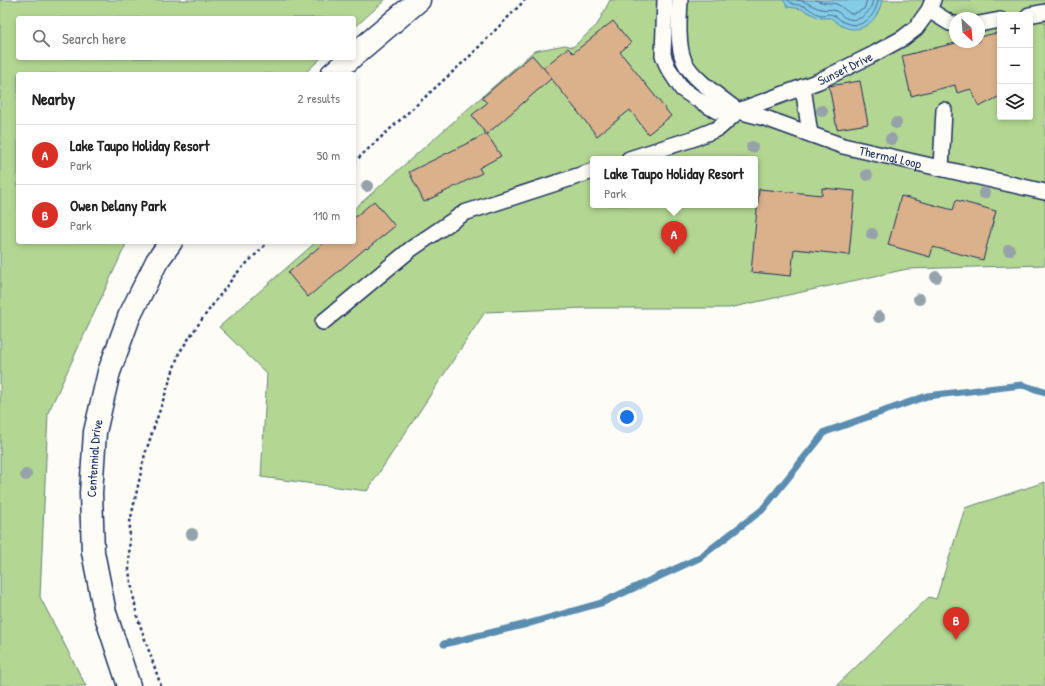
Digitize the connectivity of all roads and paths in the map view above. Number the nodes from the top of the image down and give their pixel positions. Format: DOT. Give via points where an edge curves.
graph roads {
  1 [pos="419,0"];
  2 [pos="525,0"];
  3 [pos="665,0"];
  4 [pos="680,0"];
  5 [pos="931,5"];
  6 [pos="1045,12"];
  7 [pos="1033,14"];
  8 [pos="997,21"];
  9 [pos="949,22"];
  10 [pos="985,23"];
  11 [pos="356,53"];
  12 [pos="349,60"];
  13 [pos="334,72"];
  14 [pos="803,87"];
  15 [pos="944,110"];
  16 [pos="738,111"];
  17 [pos="810,134"];
  18 [pos="638,156"];
  19 [pos="356,160"];
  20 [pos="941,168"];
  21 [pos="590,172"];
  22 [pos="1045,192"];
  23 [pos="170,244"];
  24 [pos="266,244"];
  25 [pos="324,322"];
  26 [pos="129,686"];
  27 [pos="161,686"];
  1 -- 11 [label="main road"];
  2 -- 19 [label="path" via="470,56"];
  3 -- 16 [label="lane" via="663,56 675,80 682,89 717,111"];
  4 -- 16 [label="lane" via="679,27 684,61 691,72"];
  5 -- 9 [label="lane"];
  5 -- 14 [label="lane, Sunset Drive" via="916,28 904,38"];
  6 -- 7 [label="lane"];
  8 -- 10 [label="lane"];
  12 -- 13 [label="main road"];
  14 -- 16 [label="lane, Sunset Drive"];
  14 -- 17 [label="lane"];
  15 -- 20 [label="lane"];
  16 -- 17 [label="lane, Thermal Loop"];
  16 -- 18 [label="lane" via="719,128"];
  17 -- 20 [label="lane, Thermal Loop" via="843,146"];
  20 -- 22 [label="lane, Thermal Loop"];
  21 -- 25 [label="lane" via="464,213 410,249"];
  23 -- 26 [label="main road, Centennial Drive" via="157,261 129,317 109,372 95,432 91,493 93,552 105,613"];
  24 -- 27 [label="path" via="235,275 179,353 145,454 130,522 129,571 137,616"];
}
